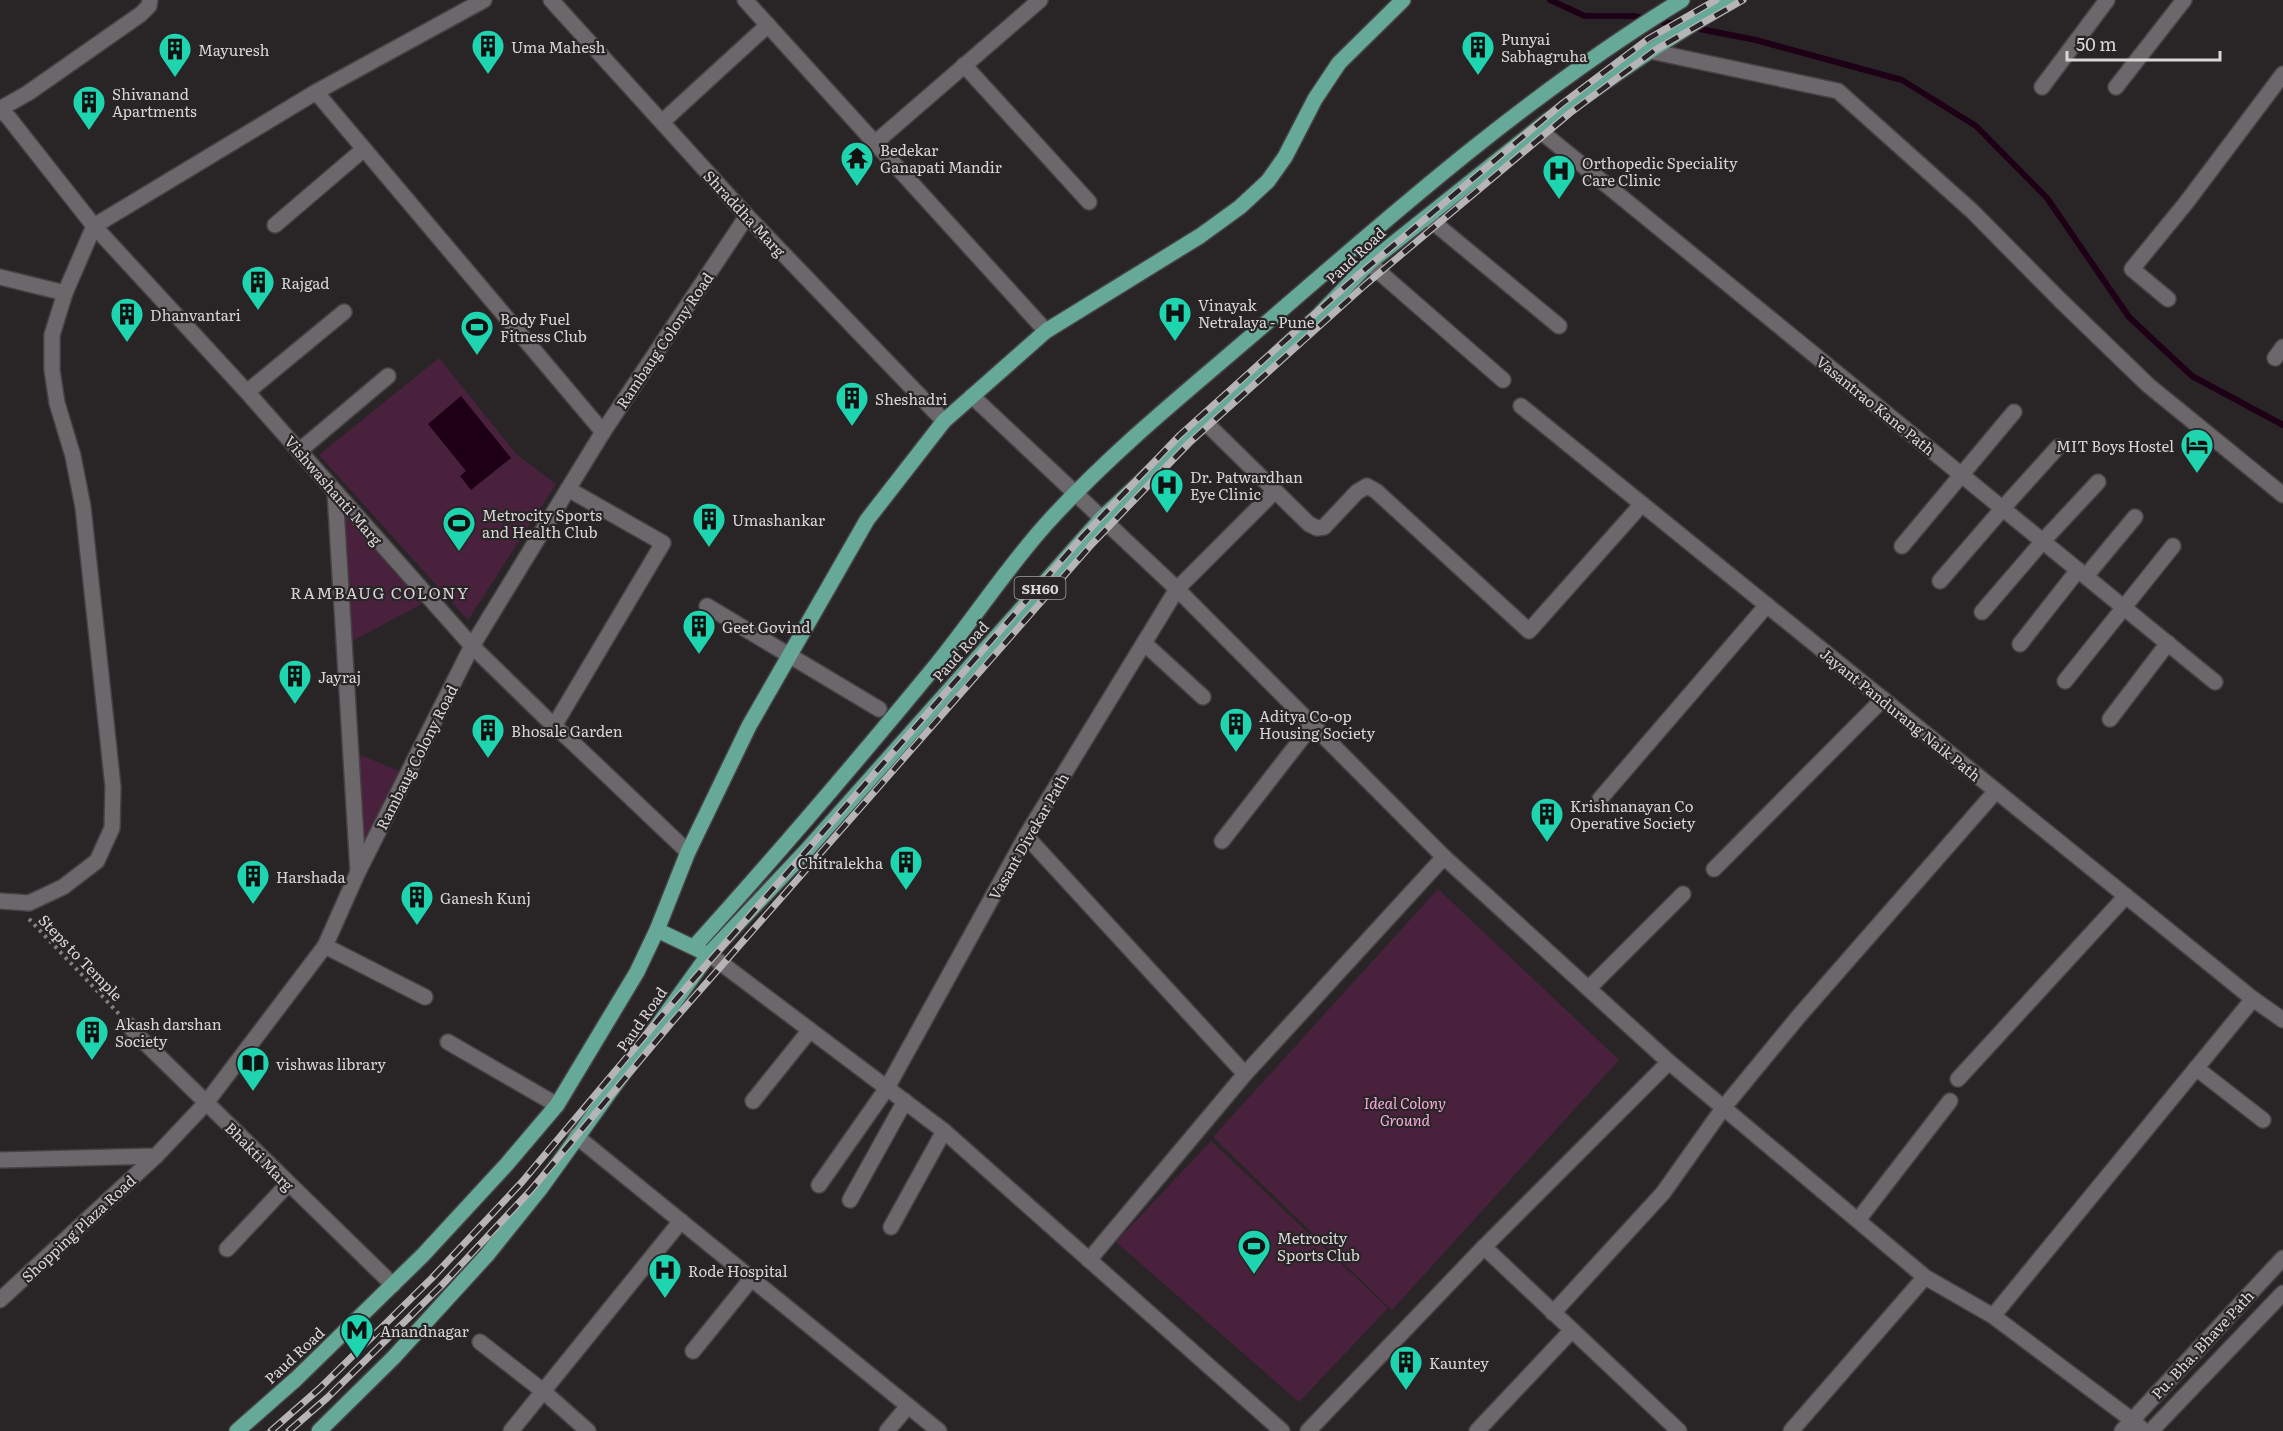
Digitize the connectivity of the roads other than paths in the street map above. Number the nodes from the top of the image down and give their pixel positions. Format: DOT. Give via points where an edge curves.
graph roads {
  1 [pos="150,0"];
  2 [pos="484,0"];
  3 [pos="550,0"];
  4 [pos="745,0"];
  5 [pos="1040,0"];
  6 [pos="1403,0"];
  7 [pos="1682,0"];
  8 [pos="1731,0"];
  9 [pos="2107,0"];
  10 [pos="2184,0"];
  11 [pos="768,25"];
  12 [pos="1650,51"];
  13 [pos="964,66"];
  14 [pos="2283,74"];
  15 [pos="2042,87"];
  16 [pos="2115,87"];
  17 [pos="316,92"];
  18 [pos="0,110"];
  19 [pos="662,122"];
  20 [pos="1538,129"];
  21 [pos="876,142"];
  22 [pos="364,149"];
  23 [pos="1089,202"];
  24 [pos="747,216"];
  25 [pos="1427,217"];
  26 [pos="275,225"];
  27 [pos="94,226"];
  28 [pos="1369,263"];
  29 [pos="0,277"];
  30 [pos="64,293"];
  31 [pos="2168,299"];
  32 [pos="344,312"];
  33 [pos="1559,326"];
  34 [pos="1046,331"];
  35 [pos="388,376"];
  36 [pos="1503,380"];
  37 [pos="247,392"];
  38 [pos="972,396"];
  39 [pos="1521,406"];
  40 [pos="2014,412"];
  41 [pos="944,421"];
  42 [pos="1204,421"];
  43 [pos="603,432"];
  44 [pos="2058,447"];
  45 [pos="299,451"];
  46 [pos="1961,474"];
  47 [pos="2098,482"];
  48 [pos="568,489"];
  49 [pos="335,492"];
  50 [pos="1274,492"];
  51 [pos="1075,493"];
  52 [pos="2283,495"];
  53 [pos="1642,504"];
  54 [pos="2002,508"];
  55 [pos="2136,517"];
  56 [pos="1102,518"];
  57 [pos="2043,541"];
  58 [pos="1902,546"];
  59 [pos="2173,546"];
  60 [pos="2082,573"];
  61 [pos="1940,581"];
  62 [pos="1177,589"];
  63 [pos="1767,605"];
  64 [pos="707,606"];
  65 [pos="2124,607"];
  66 [pos="1982,612"];
  67 [pos="1144,643"];
  68 [pos="2168,643"];
  69 [pos="2020,644"];
  70 [pos="472,646"];
  71 [pos="790,655"];
  72 [pos="2066,681"];
  73 [pos="2215,682"];
  74 [pos="1203,697"];
  75 [pos="1883,699"];
  76 [pos="879,709"];
  77 [pos="2110,719"];
  78 [pos="1313,724"];
  79 [pos="554,726"];
  80 [pos="1996,791"];
  81 [pos="1600,799"];
  82 [pos="1026,836"];
  83 [pos="1222,841"];
  84 [pos="688,852"];
  85 [pos="1444,856"];
  86 [pos="1714,869"];
  87 [pos="358,872"];
  88 [pos="1683,894"];
  89 [pos="2126,896"];
  90 [pos="0,901"];
  91 [pos="657,930"];
  92 [pos="325,946"];
  93 [pos="694,947"];
  94 [pos="709,954"];
  95 [pos="1589,988"];
  96 [pos="425,997"];
  97 [pos="2253,999"];
  98 [pos="2283,1020"];
  99 [pos="129,1025"];
  100 [pos="810,1030"];
  101 [pos="448,1042"];
  102 [pos="1669,1062"];
  103 [pos="2196,1068"];
  104 [pos="1245,1074"];
  105 [pos="1958,1079"];
  106 [pos="887,1088"];
  107 [pos="753,1101"];
  108 [pos="905,1101"];
  109 [pos="1950,1101"];
  110 [pos="206,1103"];
  111 [pos="557,1105"];
  112 [pos="1724,1107"];
  113 [pos="2263,1120"];
  114 [pos="944,1131"];
  115 [pos="576,1136"];
  116 [pos="156,1155"];
  117 [pos="0,1160"];
  118 [pos="288,1184"];
  119 [pos="819,1185"];
  120 [pos="850,1200"];
  121 [pos="1858,1220"];
  122 [pos="681,1221"];
  123 [pos="891,1227"];
  124 [pos="1484,1247"];
  125 [pos="227,1249"];
  126 [pos="2283,1257"];
  127 [pos="1089,1260"];
  128 [pos="1925,1277"];
  129 [pos="752,1278"];
  130 [pos="393,1285"];
  131 [pos="2283,1293"];
  132 [pos="0,1300"];
  133 [pos="1553,1312"];
  134 [pos="1993,1316"];
  135 [pos="1572,1330"];
  136 [pos="480,1342"];
  137 [pos="693,1351"];
  138 [pos="543,1391"];
  139 [pos="908,1406"];
  140 [pos="2127,1425"];
  141 [pos="237,1431"];
  142 [pos="319,1431"];
  143 [pos="511,1431"];
  144 [pos="588,1431"];
  145 [pos="887,1431"];
  146 [pos="939,1431"];
  147 [pos="1282,1431"];
  148 [pos="1308,1431"];
  149 [pos="1477,1431"];
  150 [pos="1679,1431"];
  151 [pos="1791,1431"];
  152 [pos="2144,1431"];
  153 [pos="2151,1431"];
  1 -- 18 [label="street" via="141,14"];
  2 -- 17 [label="street"];
  3 -- 19 [label="street, Shraddha Marg"];
  4 -- 11 [label="street"];
  5 -- 13 [label="street"];
  6 -- 34 [label="main road, Paud Road" via="1339,63 1285,157 1268,181 1240,207"];
  7 -- 51 [label="main road" via="1531,102 1416,194 1147,425"];
  8 -- 12 [label="main road, Paud Road / SH60"];
  9 -- 15 [label="street"];
  10 -- 16 [label="street"];
  11 -- 19 [label="street"];
  11 -- 21 [label="street"];
  12 -- 20 [label="main road, Paud Road / SH60"];
  12 -- 52 [label="street" via="1838,91 1972,211 2148,385"];
  13 -- 21 [label="street"];
  13 -- 23 [label="street"];
  14 -- 31 [label="street" via="2132,269"];
  17 -- 22 [label="street"];
  17 -- 27 [label="street"];
  18 -- 27 [label="street, Vishwashanti Marg"];
  19 -- 24 [label="street, Shraddha Marg"];
  20 -- 25 [label="main road, Paud Road / SH60"];
  20 -- 46 [label="street, Vasantrao Kane Path"];
  21 -- 34 [label="street"];
  22 -- 26 [label="street"];
  22 -- 43 [label="street"];
  24 -- 41 [label="street, Shraddha Marg"];
  24 -- 43 [label="street, Rambaug Colony Road"];
  25 -- 28 [label="main road, Paud Road / SH60"];
  25 -- 33 [label="street"];
  27 -- 30 [label="street"];
  27 -- 37 [label="street, Vishwashanti Marg"];
  28 -- 36 [label="street"];
  28 -- 42 [label="main road, Paud Road / SH60"];
  29 -- 30 [label="street"];
  30 -- 90 [label="street" via="52,335 52,370 83,507 113,786 112,828 97,861 63,887 29,903"];
  32 -- 37 [label="street"];
  34 -- 38 [label="main road, Paud Road"];
  35 -- 45 [label="street"];
  37 -- 45 [label="street, Vishwashanti Marg"];
  38 -- 41 [label="main road, Paud Road"];
  38 -- 51 [label="street"];
  39 -- 53 [label="street, Jayant Pandurang Naik Path"];
  40 -- 46 [label="street"];
  41 -- 71 [label="main road, Paud Road" via="867,520"];
  42 -- 50 [label="street"];
  42 -- 56 [label="main road, Paud Road / SH60"];
  43 -- 48 [label="street, Rambaug Colony Road"];
  44 -- 54 [label="street"];
  45 -- 49 [label="street, Vishwashanti Marg"];
  46 -- 54 [label="street, Vasantrao Kane Path"];
  46 -- 58 [label="street"];
  47 -- 57 [label="street"];
  48 -- 70 [label="street, Rambaug Colony Road"];
  48 -- 79 [label="street" via="663,543"];
  49 -- 70 [label="street, Vishwashanti Marg"];
  49 -- 87 [label="street"];
  50 -- 53 [label="street" via="1317,528 1324,527 1367,486 1529,631"];
  50 -- 62 [label="street, Vasant Divekar Path"];
  51 -- 56 [label="street"];
  51 -- 93 [label="main road" via="1044,526 794,836"];
  53 -- 63 [label="street, Jayant Pandurang Naik Path"];
  54 -- 57 [label="street, Vasantrao Kane Path"];
  54 -- 61 [label="street"];
  55 -- 60 [label="street"];
  56 -- 62 [label="street"];
  56 -- 94 [label="main road, Paud Road / SH60" via="806,852"];
  57 -- 60 [label="street, Vasantrao Kane Path"];
  57 -- 66 [label="street"];
  59 -- 65 [label="street"];
  60 -- 65 [label="street, Vasantrao Kane Path"];
  60 -- 69 [label="street"];
  62 -- 67 [label="street, Vasant Divekar Path"];
  62 -- 78 [label="street"];
  63 -- 75 [label="street, Jayant Pandurang Naik Path"];
  63 -- 81 [label="street"];
  64 -- 71 [label="street"];
  65 -- 68 [label="street, Vasantrao Kane Path"];
  65 -- 72 [label="street"];
  67 -- 74 [label="street"];
  67 -- 82 [label="street, Vasant Divekar Path"];
  68 -- 73 [label="street, Vasantrao Kane Path"];
  68 -- 77 [label="street"];
  70 -- 79 [label="street, Vishwashanti Marg"];
  70 -- 87 [label="street, Rambaug Colony Road"];
  71 -- 76 [label="street"];
  71 -- 84 [label="main road, Paud Road" via="749,726"];
  75 -- 80 [label="street, Jayant Pandurang Naik Path"];
  75 -- 86 [label="street"];
  78 -- 83 [label="street"];
  78 -- 85 [label="street"];
  79 -- 84 [label="street, Vishwashanti Marg"];
  80 -- 89 [label="street, Jayant Pandurang Naik Path"];
  80 -- 112 [label="street"];
  82 -- 104 [label="street"];
  82 -- 106 [label="street, Vasant Divekar Path"];
  84 -- 91 [label="main road, Paud Road"];
  85 -- 95 [label="street"];
  85 -- 104 [label="street"];
  87 -- 92 [label="street, Rambaug Colony Road"];
  88 -- 95 [label="street"];
  89 -- 97 [label="street, Jayant Pandurang Naik Path"];
  89 -- 105 [label="street"];
  91 -- 93 [label="main road"];
  91 -- 111 [label="main road, Paud Road" via="637,972"];
  92 -- 96 [label="street"];
  92 -- 110 [label="street, Rambaug Colony Road"];
  93 -- 94 [label="main road"];
  94 -- 100 [label="street"];
  94 -- 115 [label="main road, Paud Road / SH60"];
  95 -- 102 [label="street"];
  97 -- 98 [label="street, Jayant Pandurang Naik Path"];
  97 -- 103 [label="street"];
  99 -- 110 [label="street, Bhakti Marg"];
  100 -- 106 [label="street"];
  100 -- 107 [label="street"];
  101 -- 111 [label="street"];
  102 -- 112 [label="street"];
  102 -- 124 [label="street"];
  103 -- 113 [label="street"];
  103 -- 134 [label="street"];
  104 -- 127 [label="street"];
  106 -- 108 [label="street"];
  106 -- 119 [label="street, Vasant Divekar Path"];
  108 -- 114 [label="street"];
  108 -- 120 [label="street"];
  109 -- 121 [label="street"];
  110 -- 116 [label="street, Rambaug Colony Road"];
  110 -- 118 [label="street, Bhakti Marg"];
  111 -- 130 [label="main road, Paud Road"];
  112 -- 121 [label="street"];
  112 -- 133 [label="street" via="1663,1193"];
  114 -- 123 [label="street"];
  114 -- 127 [label="street"];
  115 -- 122 [label="street"];
  115 -- 142 [label="main road, Paud Road / SH60" via="487,1255 394,1357"];
  116 -- 117 [label="street"];
  116 -- 132 [label="street, Shopping Plaza Road"];
  118 -- 125 [label="street"];
  118 -- 130 [label="street, Bhakti Marg"];
  121 -- 128 [label="street"];
  122 -- 129 [label="street"];
  122 -- 138 [label="street"];
  124 -- 133 [label="street"];
  124 -- 148 [label="street"];
  126 -- 140 [label="street, Pu. Bha. Bhave Path"];
  127 -- 147 [label="street"];
  128 -- 134 [label="street"];
  128 -- 151 [label="street"];
  129 -- 137 [label="street"];
  129 -- 139 [label="street"];
  130 -- 141 [label="main road, Paud Road"];
  131 -- 153 [label="street, Pu. Bha. Bhave Path"];
  133 -- 135 [label="street"];
  134 -- 140 [label="street"];
  135 -- 149 [label="street"];
  135 -- 150 [label="street"];
  136 -- 138 [label="street"];
  138 -- 143 [label="street"];
  138 -- 144 [label="street"];
  139 -- 145 [label="street"];
  139 -- 146 [label="street"];
  140 -- 152 [label="street"];
}
